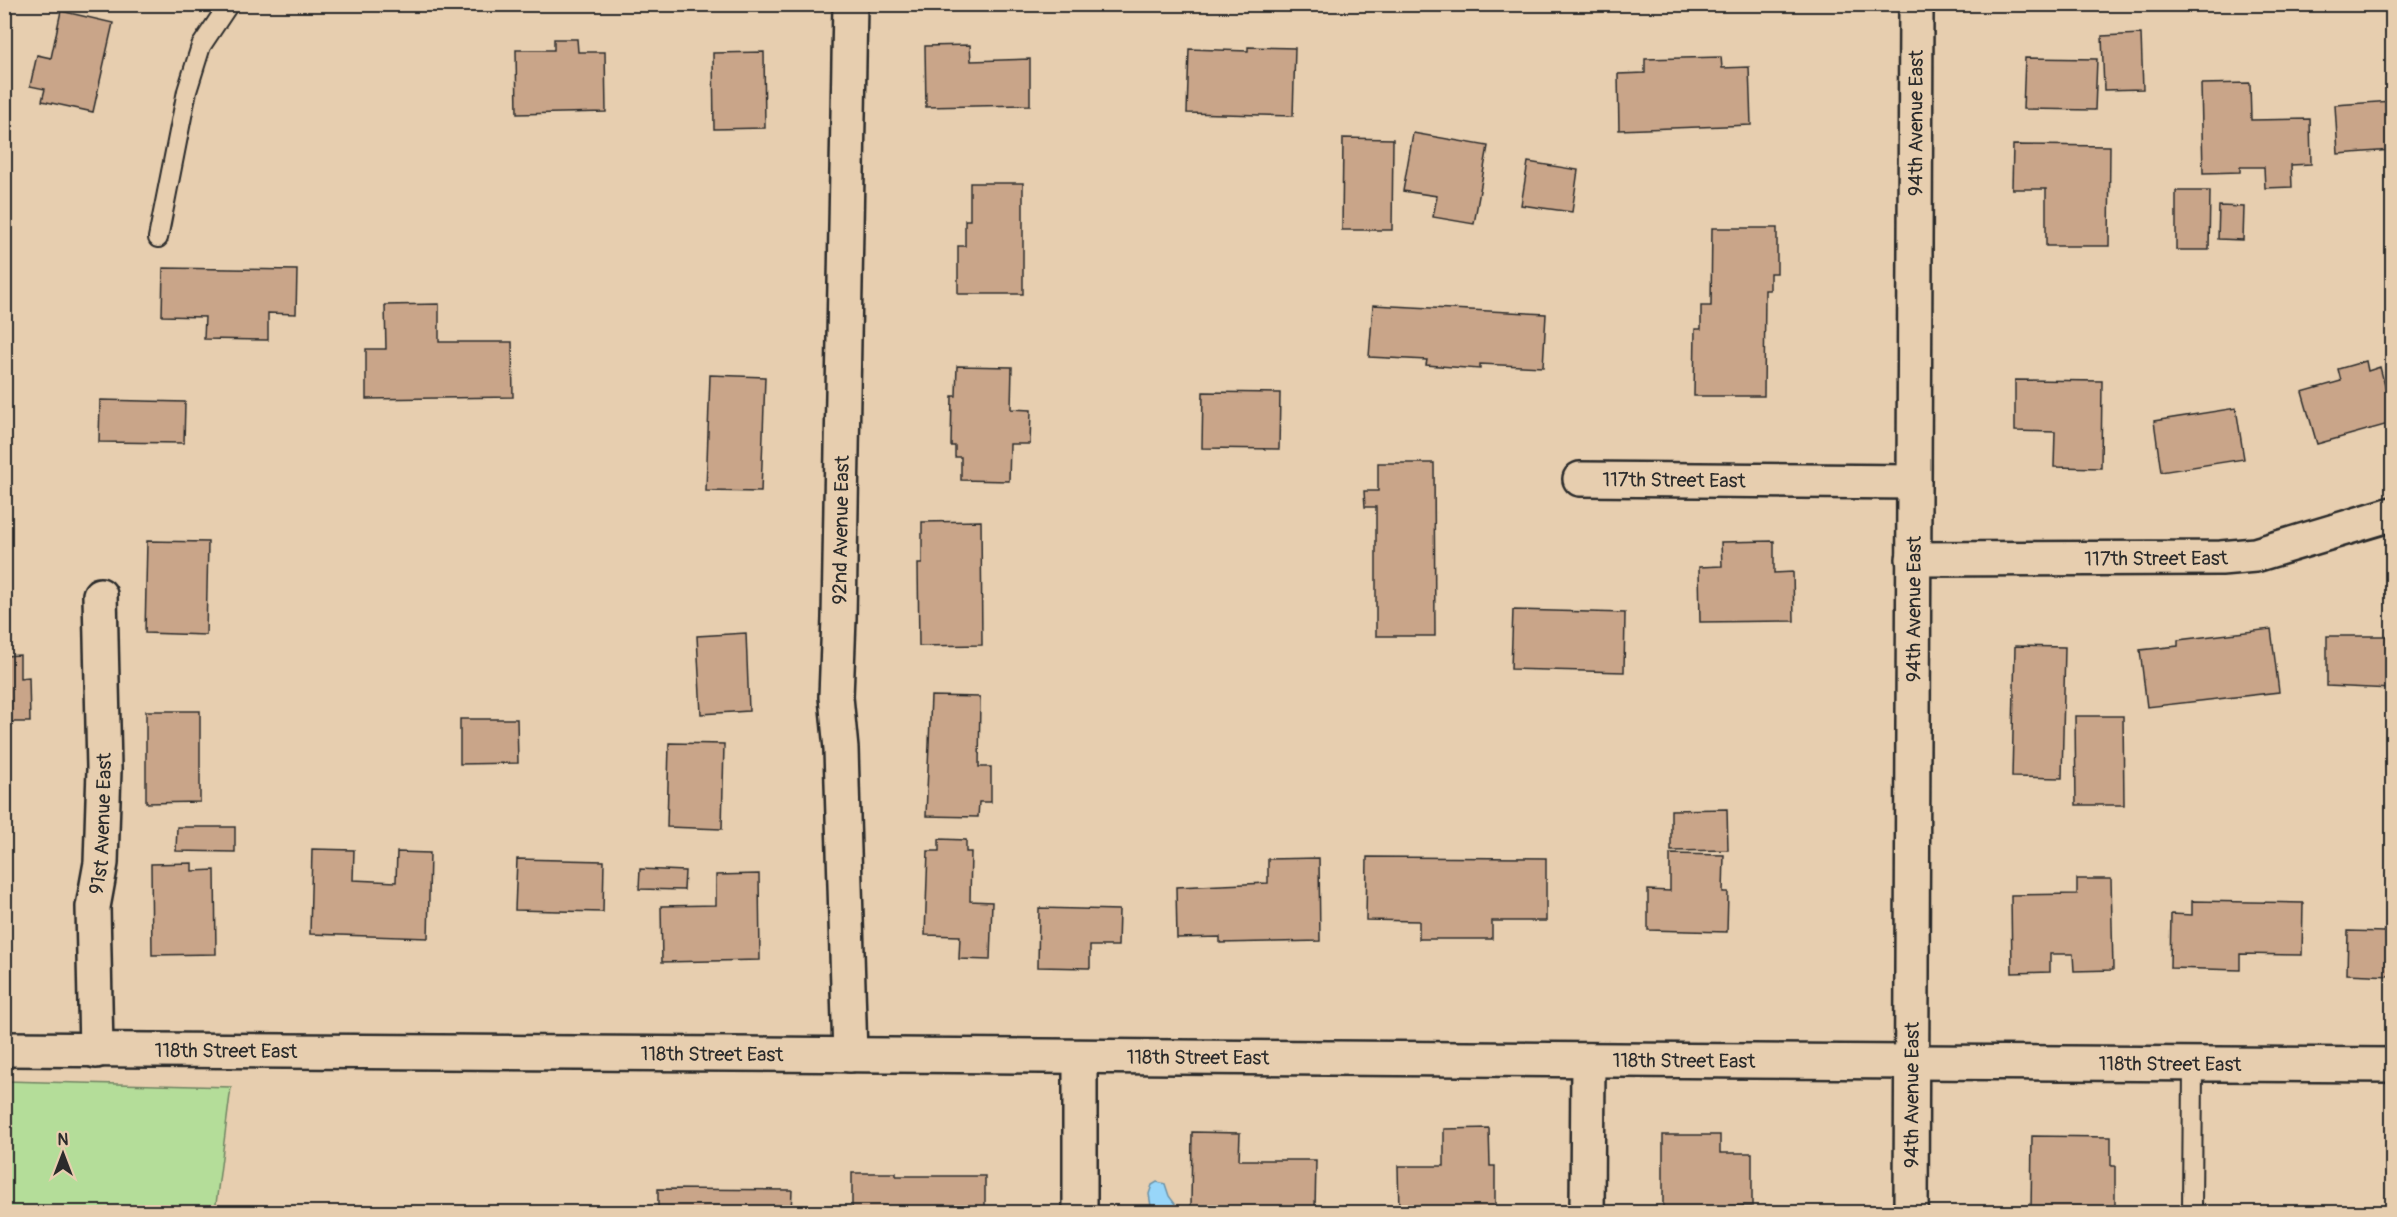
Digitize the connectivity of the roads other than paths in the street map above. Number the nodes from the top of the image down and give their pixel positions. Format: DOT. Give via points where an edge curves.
graph roads {
  1 [pos="229,4"];
  2 [pos="850,4"];
  3 [pos="1916,4"];
  4 [pos="158,238"];
  5 [pos="1580,479"];
  6 [pos="1913,482"];
  7 [pos="2392,514"];
  8 [pos="1913,559"];
  9 [pos="100,595"];
  10 [pos="4,1049"];
  11 [pos="96,1051"];
  12 [pos="850,1055"];
  13 [pos="1080,1057"];
  14 [pos="1588,1060"];
  15 [pos="1912,1062"];
  16 [pos="2193,1064"];
  17 [pos="2392,1065"];
  18 [pos="1080,1212"];
  19 [pos="1587,1212"];
  20 [pos="1911,1212"];
  21 [pos="2192,1212"];
  1 -- 4 [label="lane" via="201,46"];
  2 -- 12 [label="street, 92nd Avenue East" via="836,697"];
  3 -- 6 [label="street, 94th Avenue East"];
  5 -- 6 [label="street, 117th Street East"];
  6 -- 8 [label="street, 94th Avenue East"];
  7 -- 8 [label="street, 117th Street East" via="2255,555"];
  8 -- 15 [label="street, 94th Avenue East"];
  9 -- 11 [label="street, 91st Avenue East" via="104,769 101,863 93,907"];
  10 -- 11 [label="street, 118th Street East"];
  11 -- 12 [label="street, 118th Street East"];
  12 -- 13 [label="street, 118th Street East"];
  13 -- 14 [label="street, 118th Street East"];
  13 -- 18 [label="street"];
  14 -- 15 [label="street, 118th Street East"];
  14 -- 19 [label="street"];
  15 -- 16 [label="street, 118th Street East"];
  15 -- 20 [label="street, 94th Avenue East"];
  16 -- 17 [label="street, 118th Street East"];
  16 -- 21 [label="lane"];
}
